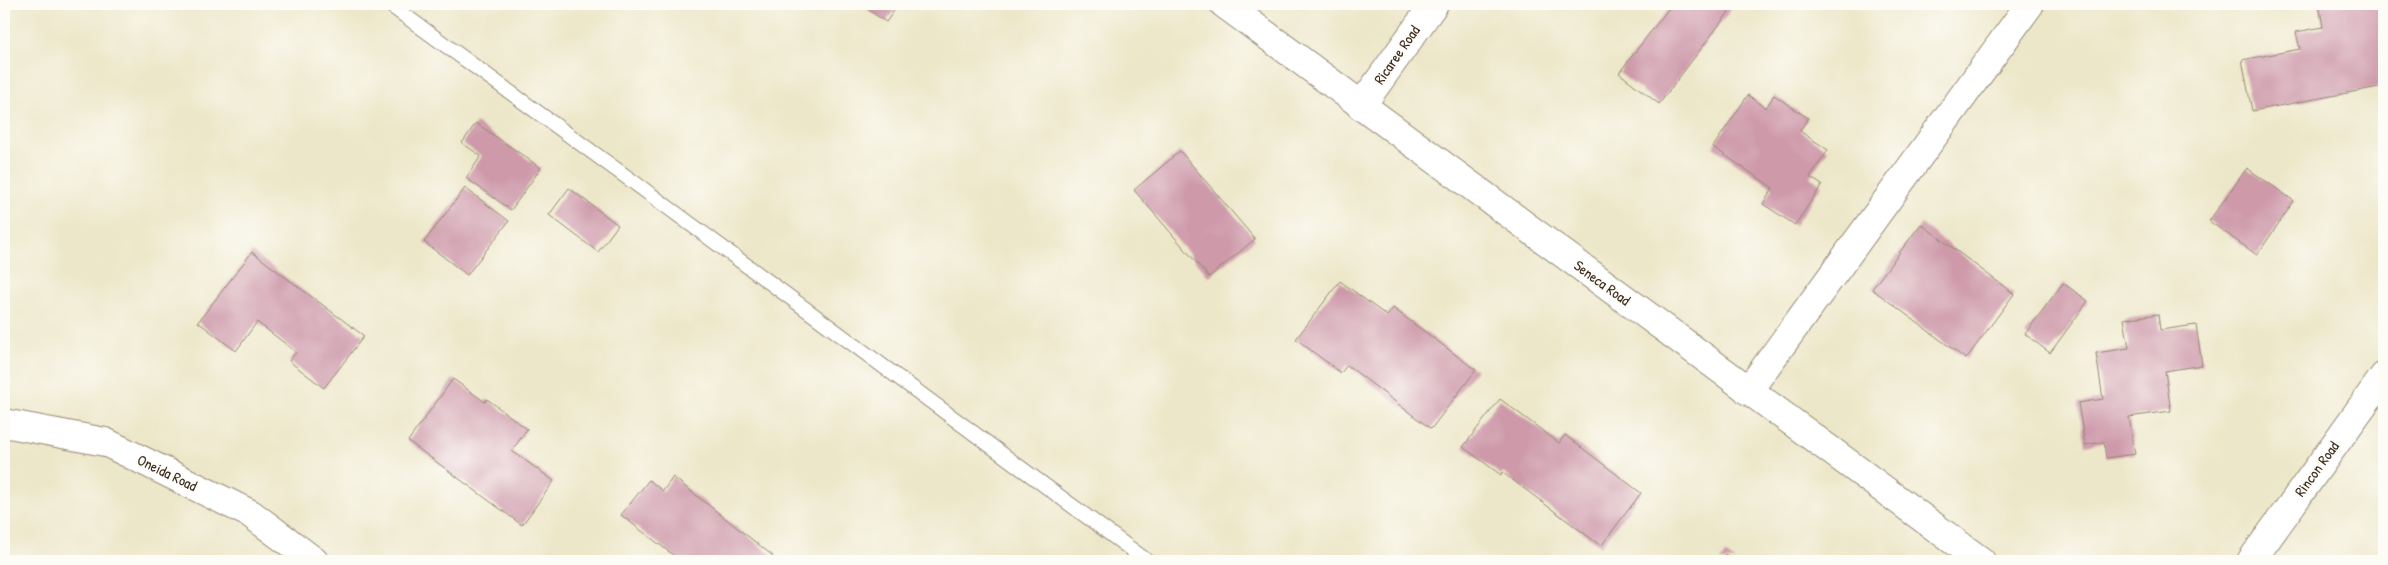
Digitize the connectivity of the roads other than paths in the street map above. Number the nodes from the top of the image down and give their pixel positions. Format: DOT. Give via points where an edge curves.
graph roads {
  1 [pos="389,4"];
  2 [pos="1224,4"];
  3 [pos="1434,4"];
  4 [pos="2030,4"];
  5 [pos="1361,106"];
  6 [pos="2384,376"];
  7 [pos="1748,390"];
  8 [pos="4,423"];
  9 [pos="314,561"];
  10 [pos="1146,561"];
  11 [pos="1981,561"];
  12 [pos="2251,561"];
  1 -- 10 [label="lane"];
  2 -- 5 [label="street, Seneca Road"];
  3 -- 5 [label="street, Ricaree Road"];
  4 -- 7 [label="street"];
  5 -- 7 [label="street, Seneca Road"];
  6 -- 12 [label="street, Rincon Road"];
  7 -- 11 [label="street, Seneca Road"];
  8 -- 9 [label="street, Oneida Road" via="105,442 251,514"];
}
